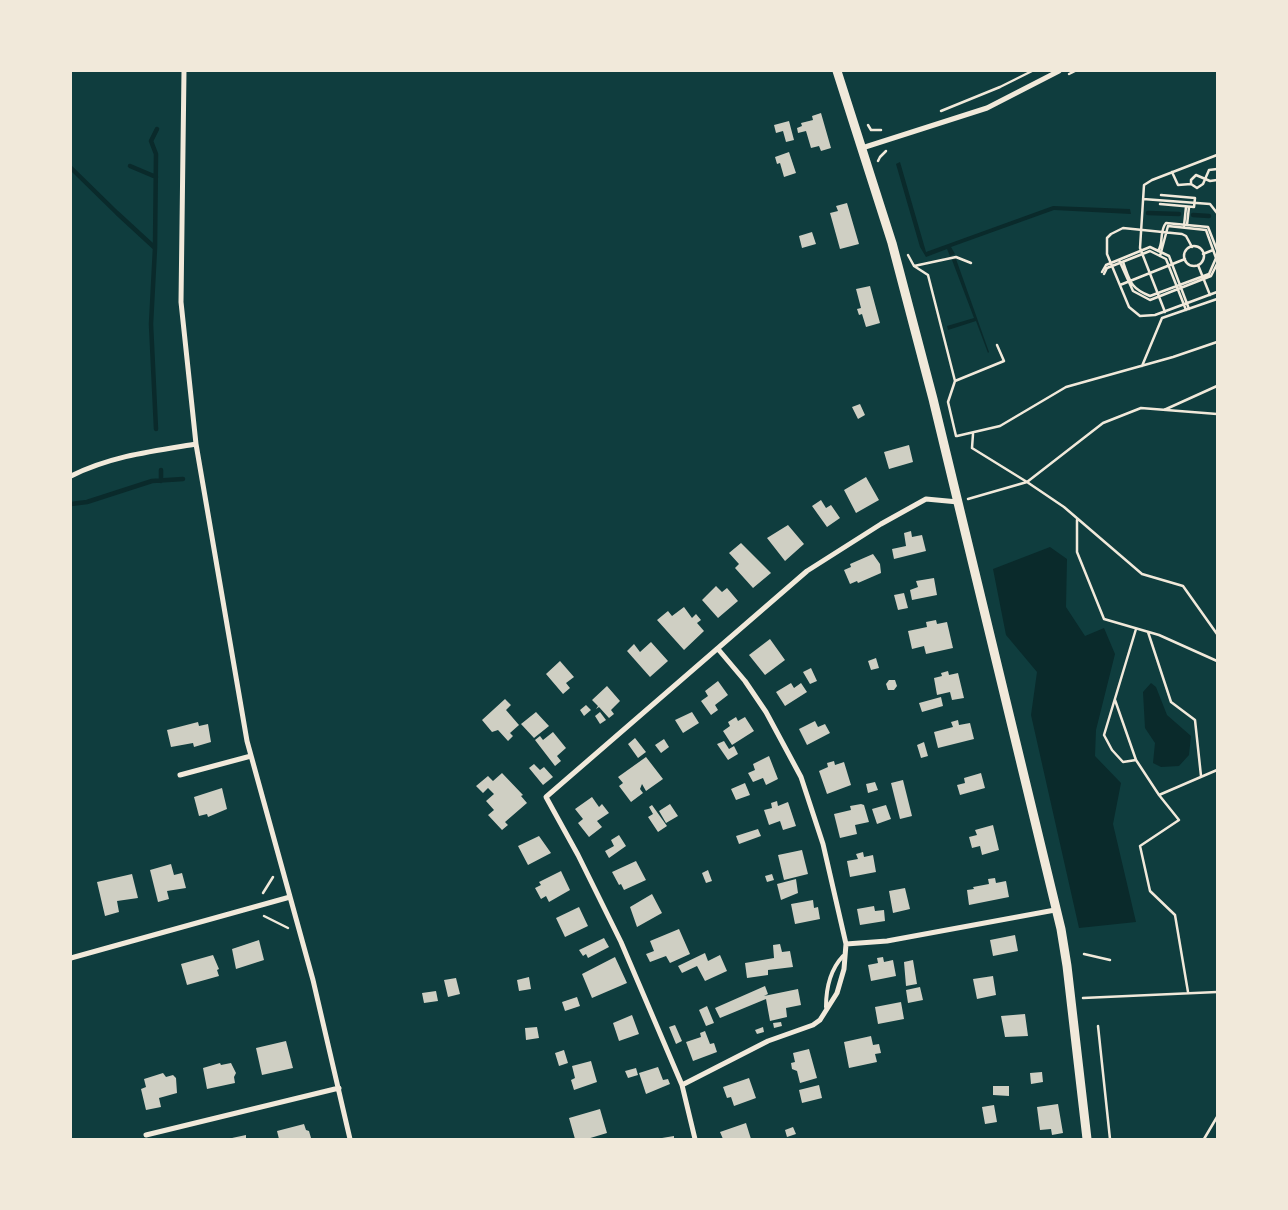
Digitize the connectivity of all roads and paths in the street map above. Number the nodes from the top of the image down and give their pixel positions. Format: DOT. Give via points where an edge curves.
graph roads {
  1 [pos="184,71"];
  2 [pos="837,71"];
  3 [pos="1032,71"];
  4 [pos="1059,71"];
  5 [pos="937,112"];
  6 [pos="867,123"];
  7 [pos="890,127"];
  8 [pos="881,130"];
  9 [pos="883,140"];
  10 [pos="862,148"];
  11 [pos="1217,155"];
  12 [pos="878,162"];
  13 [pos="1217,169"];
  14 [pos="1172,172"];
  15 [pos="1206,178"];
  16 [pos="1217,180"];
  17 [pos="1191,184"];
  18 [pos="1161,195"];
  19 [pos="1143,199"];
  20 [pos="1186,202"];
  21 [pos="1195,202"];
  22 [pos="1160,204"];
  23 [pos="1187,207"];
  24 [pos="1217,213"];
  25 [pos="1185,226"];
  26 [pos="1140,229"];
  27 [pos="1164,232"];
  28 [pos="1192,247"];
  29 [pos="1216,249"];
  30 [pos="1158,251"];
  31 [pos="907,252"];
  32 [pos="1142,252"];
  33 [pos="1161,254"];
  34 [pos="1203,254"];
  35 [pos="1185,259"];
  36 [pos="1120,262"];
  37 [pos="971,263"];
  38 [pos="1217,264"];
  39 [pos="1112,265"];
  40 [pos="1171,265"];
  41 [pos="1198,265"];
  42 [pos="914,266"];
  43 [pos="1103,273"];
  44 [pos="1150,273"];
  45 [pos="1203,278"];
  46 [pos="1129,282"];
  47 [pos="1120,285"];
  48 [pos="1179,287"];
  49 [pos="1217,292"];
  50 [pos="1158,295"];
  51 [pos="1210,295"];
  52 [pos="1217,299"];
  53 [pos="1186,304"];
  54 [pos="1188,309"];
  55 [pos="1165,312"];
  56 [pos="1217,342"];
  57 [pos="997,345"];
  58 [pos="1142,366"];
  59 [pos="955,381"];
  60 [pos="1217,386"];
  61 [pos="1163,411"];
  62 [pos="1217,414"];
  63 [pos="973,434"];
  64 [pos="956,436"];
  65 [pos="943,438"];
  66 [pos="196,444"];
  67 [pos="71,476"];
  68 [pos="1026,482"];
  69 [pos="958,502"];
  70 [pos="1077,520"];
  71 [pos="1136,628"];
  72 [pos="1148,632"];
  73 [pos="1217,634"];
  74 [pos="718,649"];
  75 [pos="1217,662"];
  76 [pos="1115,700"];
  77 [pos="251,756"];
  78 [pos="1136,760"];
  79 [pos="1217,770"];
  80 [pos="180,775"];
  81 [pos="1201,776"];
  82 [pos="1159,795"];
  83 [pos="275,874"];
  84 [pos="290,897"];
  85 [pos="256,907"];
  86 [pos="1055,910"];
  87 [pos="846,944"];
  88 [pos="1084,954"];
  89 [pos="844,956"];
  90 [pos="71,958"];
  91 [pos="1110,960"];
  92 [pos="1188,992"];
  93 [pos="1217,992"];
  94 [pos="1083,998"];
  95 [pos="826,1007"];
  96 [pos="1098,1026"];
  97 [pos="682,1085"];
  98 [pos="339,1088"];
  99 [pos="1217,1117"];
  100 [pos="146,1135"];
  101 [pos="350,1139"];
  102 [pos="695,1139"];
  103 [pos="1087,1139"];
  104 [pos="1110,1139"];
  105 [pos="1204,1139"];
  1 -- 66 [label="street" via="181,302"];
  2 -- 10 [label="street"];
  3 -- 5 [label="path"];
  4 -- 9 [label="street" via="987,108"];
  6 -- 8 [label="path" via="871,130"];
  7 -- 8 [label="path"];
  8 -- 9 [label="path"];
  9 -- 10 [label="street"];
  9 -- 12 [label="path" via="886,153"];
  10 -- 65 [label="street" via="892,243"];
  11 -- 14 [label="path"];
  13 -- 15 [label="path" via="1209,170"];
  14 -- 17 [label="path" via="1178,186"];
  14 -- 19 [label="path" via="1144,185"];
  15 -- 16 [label="path"];
  15 -- 17 [label="path" via="1197,188"];
  15 -- 17 [label="path" via="1196,175"];
  18 -- 21 [label="path" via="1195,198"];
  19 -- 20 [label="path"];
  19 -- 26 [label="path"];
  20 -- 21 [label="path"];
  20 -- 23 [label="path"];
  21 -- 23 [label="path" via="1194,207"];
  21 -- 24 [label="path" via="1210,204"];
  22 -- 23 [label="path"];
  23 -- 25 [label="path"];
  25 -- 27 [label="path" via="1166,223"];
  25 -- 29 [label="path" via="1208,227"];
  26 -- 27 [label="path"];
  26 -- 32 [label="path"];
  26 -- 39 [label="path" via="1123,228 1111,234 1106,245"];
  27 -- 28 [label="path" via="1184,235"];
  27 -- 30 [label="path"];
  27 -- 33 [label="path"];
  28 -- 34 [label="path" via="1197,247"];
  28 -- 35 [label="path" via="1186,250"];
  29 -- 34 [label="path"];
  29 -- 45 [label="path" via="1209,274"];
  30 -- 32 [label="path" via="1150,248"];
  30 -- 33 [label="path"];
  31 -- 42 [label="path"];
  32 -- 33 [label="path"];
  32 -- 36 [label="path"];
  32 -- 44 [label="path"];
  33 -- 40 [label="path" via="1169,256"];
  34 -- 41 [label="path"];
  35 -- 40 [label="path"];
  35 -- 41 [label="path" via="1191,266"];
  36 -- 39 [label="path"];
  36 -- 46 [label="path"];
  37 -- 42 [label="path" via="956,257"];
  38 -- 45 [label="path" via="1211,276"];
  39 -- 43 [label="path"];
  39 -- 47 [label="path"];
  40 -- 44 [label="path"];
  40 -- 48 [label="path"];
  41 -- 45 [label="path"];
  42 -- 59 [label="path" via="928,275"];
  44 -- 46 [label="path"];
  44 -- 50 [label="path"];
  45 -- 48 [label="path"];
  45 -- 51 [label="path"];
  46 -- 47 [label="path"];
  46 -- 50 [label="path" via="1136,290 1150,296"];
  47 -- 55 [label="path" via="1128,307 1140,316"];
  48 -- 50 [label="path"];
  48 -- 53 [label="path"];
  49 -- 51 [label="path"];
  50 -- 55 [label="path"];
  51 -- 53 [label="path"];
  52 -- 54 [label="path"];
  53 -- 54 [label="path"];
  53 -- 55 [label="path"];
  54 -- 58 [label="path" via="1162,318"];
  56 -- 58 [label="path"];
  57 -- 59 [label="path" via="1004,361"];
  58 -- 63 [label="path" via="1066,387 1000,426"];
  59 -- 64 [label="path" via="948,402"];
  60 -- 61 [label="path"];
  61 -- 62 [label="path"];
  61 -- 68 [label="path" via="1141,408 1103,423"];
  63 -- 64 [label="path"];
  63 -- 68 [label="path" via="972,448"];
  64 -- 65 [label="path"];
  65 -- 69 [label="street"];
  66 -- 67 [label="street" via="126,455"];
  66 -- 77 [label="street"];
  68 -- 69 [label="path"];
  68 -- 70 [label="path" via="1064,507"];
  69 -- 74 [label="street" via="926,499 881,524 808,572"];
  69 -- 86 [label="street"];
  70 -- 71 [label="path" via="1077,552 1104,619"];
  70 -- 73 [label="path" via="1142,574 1183,586"];
  71 -- 72 [label="path"];
  71 -- 76 [label="path"];
  72 -- 75 [label="path"];
  72 -- 81 [label="path" via="1171,702 1195,720"];
  74 -- 87 [label="street" via="745,680 766,712 801,777 823,844"];
  74 -- 97 [label="street" via="546,797 621,942"];
  76 -- 78 [label="path"];
  76 -- 78 [label="path" via="1104,735 1123,762"];
  77 -- 80 [label="street"];
  77 -- 84 [label="street"];
  78 -- 82 [label="path"];
  79 -- 81 [label="path"];
  81 -- 82 [label="path"];
  82 -- 92 [label="path" via="1179,820 1140,846 1150,890 1175,915"];
  83 -- 85 [label="path" via="261,896 254,898"];
  84 -- 85 [label="street"];
  84 -- 98 [label="street"];
  85 -- 90 [label="street"];
  86 -- 87 [label="street"];
  86 -- 103 [label="street" via="1067,966"];
  87 -- 89 [label="street"];
  88 -- 91 [label="path"];
  89 -- 95 [label="street" via="837,993"];
  89 -- 95 [label="lane" via="837,963 826,989"];
  92 -- 93 [label="path"];
  92 -- 94 [label="path"];
  95 -- 97 [label="street" via="820,1020 813,1025 768,1041"];
  96 -- 104 [label="path"];
  97 -- 102 [label="street"];
  98 -- 100 [label="street"];
  98 -- 101 [label="street"];
  99 -- 105 [label="path"];
}
